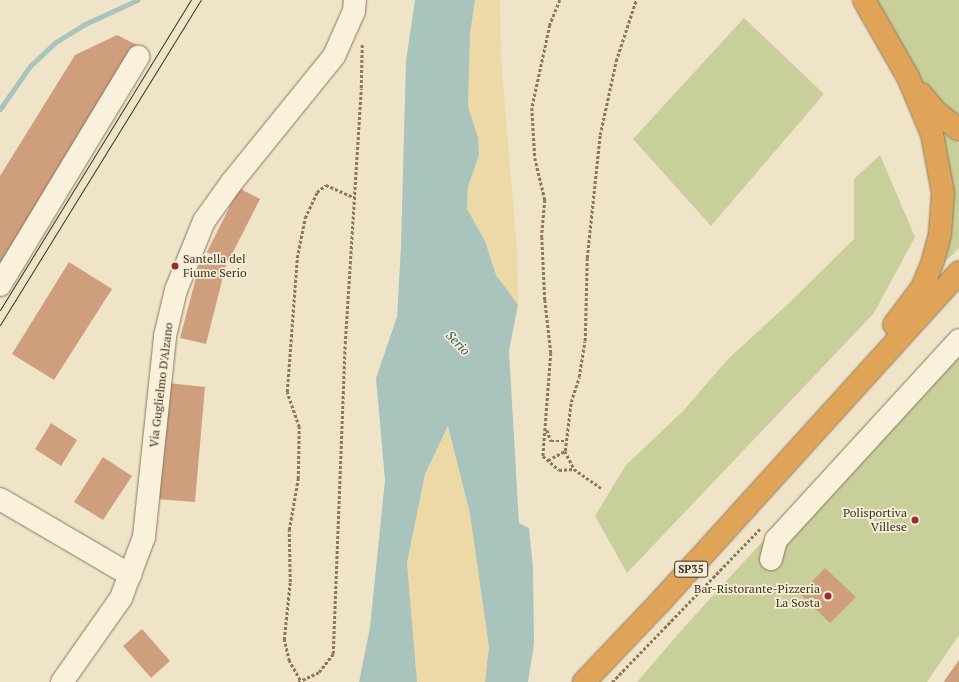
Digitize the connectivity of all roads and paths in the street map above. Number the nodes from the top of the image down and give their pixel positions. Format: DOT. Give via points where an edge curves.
graph roads {
  1 [pos="355,0"];
  2 [pos="560,0"];
  3 [pos="636,0"];
  4 [pos="864,0"];
  5 [pos="363,38"];
  6 [pos="138,57"];
  7 [pos="908,77"];
  8 [pos="959,130"];
  9 [pos="354,198"];
  10 [pos="959,272"];
  11 [pos="0,285"];
  12 [pos="957,343"];
  13 [pos="849,394"];
  14 [pos="546,428"];
  15 [pos="566,441"];
  16 [pos="565,451"];
  17 [pos="548,460"];
  18 [pos="574,469"];
  19 [pos="601,488"];
  20 [pos="0,499"];
  21 [pos="770,559"];
  22 [pos="130,575"];
  23 [pos="299,681"];
  24 [pos="62,682"];
  25 [pos="584,682"];
  1 -- 22 [label="street, Via Guglielmo D'Alzano" via="354,11 334,56 232,182 204,221 176,290 165,336 144,536"];
  2 -- 14 [label="path" via="550,25 532,108 535,158 545,200 542,237 551,353"];
  3 -- 15 [label="path" via="616,61 600,135 587,258 585,341 579,377 571,402"];
  4 -- 7 [label="highway"];
  5 -- 9 [label="path"];
  6 -- 11 [label="street"];
  7 -- 8 [label="highway" via="936,112"];
  7 -- 13 [label="highway" via="932,134 943,193 940,234 922,288 870,354"];
  9 -- 23 [label="path" via="345,344 333,654 319,672"];
  9 -- 23 [label="path" via="326,185 317,192 305,218 297,258 287,392 299,427 298,479 289,530 290,582 284,640 289,661"];
  10 -- 13 [label="highway, SP35"];
  12 -- 21 [label="street" via="776,540"];
  13 -- 25 [label="highway, SP35"];
  14 -- 15 [label="path" via="551,441"];
  14 -- 17 [label="path" via="543,456"];
  15 -- 16 [label="path"];
  16 -- 17 [label="path"];
  16 -- 18 [label="path"];
  17 -- 18 [label="path" via="559,470"];
  18 -- 19 [label="path"];
  20 -- 22 [label="street"];
  22 -- 24 [label="street, Via Guglielmo D'Alzano" via="121,598"];
}
